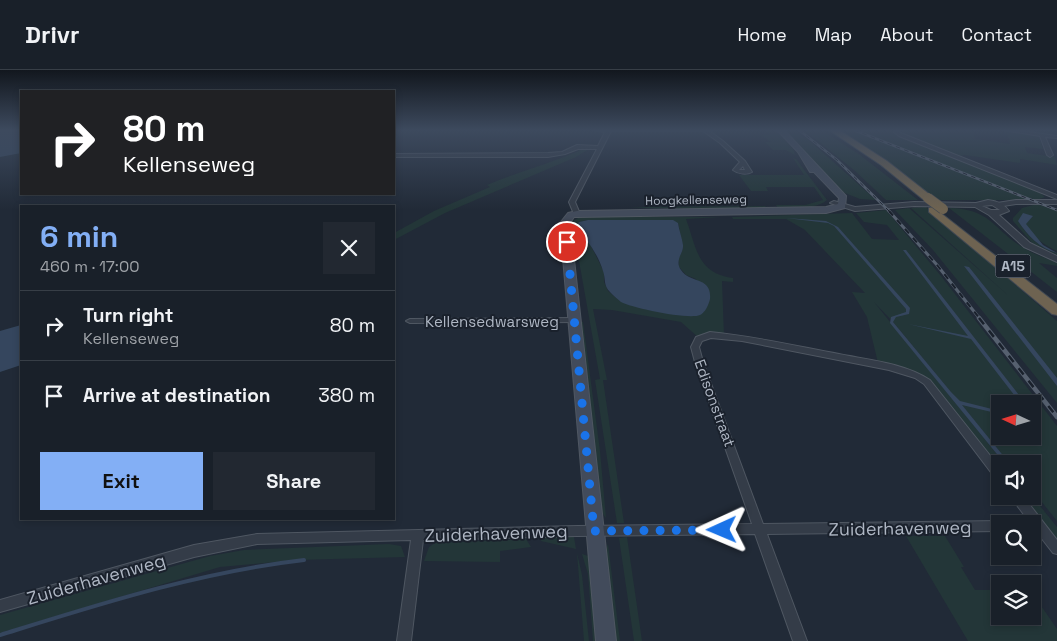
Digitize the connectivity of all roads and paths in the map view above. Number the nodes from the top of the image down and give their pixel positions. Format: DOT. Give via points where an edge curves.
graph roads {
  1 [pos="596,157"];
  2 [pos="737,157"];
  3 [pos="804,157"];
  4 [pos="867,157"];
  5 [pos="874,157"];
  6 [pos="956,157"];
  7 [pos="743,162"];
  8 [pos="924,198"];
  9 [pos="1054,200"];
  10 [pos="840,204"];
  11 [pos="1008,206"];
  12 [pos="943,207"];
  13 [pos="577,214"];
  14 [pos="1057,258"];
  15 [pos="1057,301"];
  16 [pos="1057,312"];
  17 [pos="575,320"];
  18 [pos="410,321"];
  19 [pos="933,390"];
  20 [pos="991,464"];
  21 [pos="991,526"];
  22 [pos="759,530"];
  23 [pos="594,531"];
  24 [pos="1041,531"];
  25 [pos="418,536"];
  26 [pos="1057,549"];
  27 [pos="0,606"];
  28 [pos="404,641"];
  29 [pos="606,641"];
  30 [pos="800,641"];
  1 -- 13 [label="street" via="572,202"];
  2 -- 7 [label="street"];
  3 -- 10 [label="main road" via="831,184"];
  4 -- 8 [label="highway, A15"];
  5 -- 8 [label="highway, A15"];
  6 -- 9 [label="street" via="1045,192"];
  8 -- 12 [label="highway, A15"];
  9 -- 11 [label="street"];
  10 -- 12 [label="street" via="855,209"];
  10 -- 13 [label="main road, Hoogkellenseweg" via="829,210"];
  11 -- 12 [label="street"];
  11 -- 14 [label="street" via="1017,236 1034,250"];
  12 -- 15 [label="highway, A15"];
  12 -- 16 [label="highway, A15"];
  13 -- 17 [label="main road" via="565,223"];
  17 -- 18 [label="street, Kellensedwarsweg"];
  17 -- 23 [label="main road"];
  19 -- 20 [label="street"];
  19 -- 22 [label="street, Edisonstraat" via="918,376 890,367 742,338 710,335 700,339 695,347 699,362"];
  21 -- 22 [label="street, Zuiderhavenweg"];
  22 -- 23 [label="street, Zuiderhavenweg"];
  22 -- 30 [label="street, Edisonstraat"];
  23 -- 25 [label="street, Zuiderhavenweg"];
  23 -- 29 [label="main road"];
  24 -- 26 [label="street"];
  25 -- 27 [label="street, Zuiderhavenweg" via="282,538 229,543"];
  25 -- 28 [label="street"];
}
